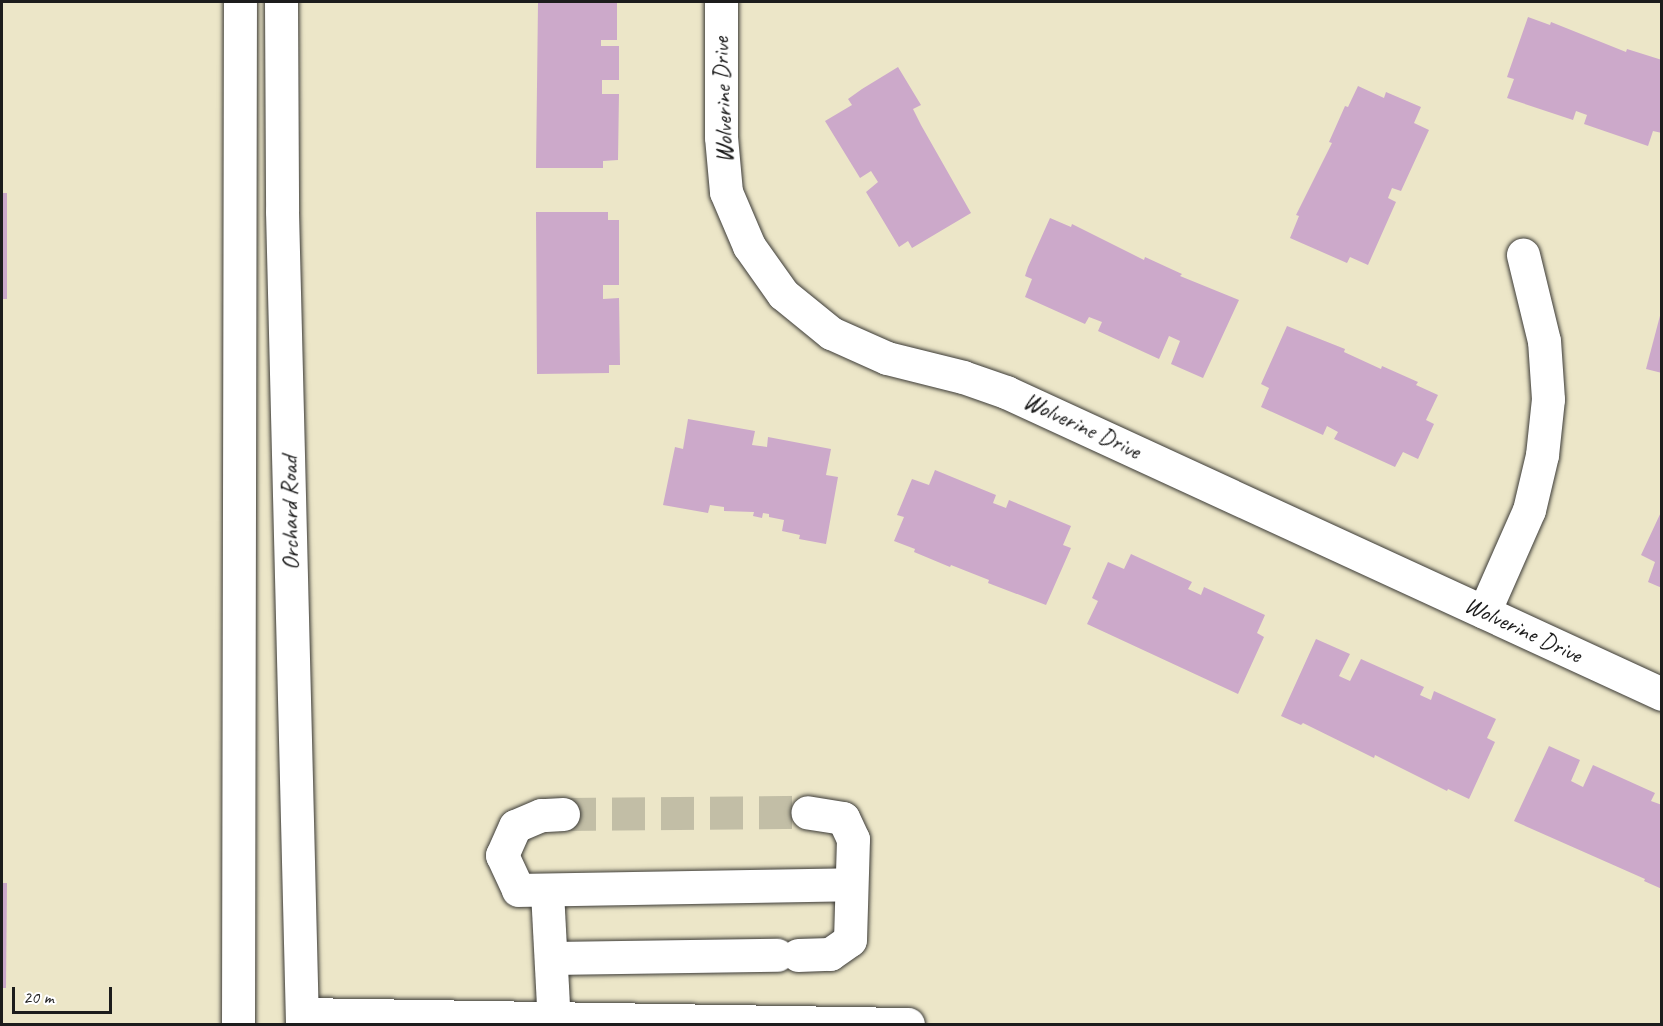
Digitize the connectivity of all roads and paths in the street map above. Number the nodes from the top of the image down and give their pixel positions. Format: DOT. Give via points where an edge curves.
graph roads {
  1 [pos="240,2"];
  2 [pos="281,2"];
  3 [pos="721,2"];
  4 [pos="1523,255"];
  5 [pos="1484,612"];
  6 [pos="1662,694"];
  7 [pos="807,812"];
  8 [pos="563,814"];
  9 [pos="850,884"];
  10 [pos="547,891"];
  11 [pos="551,958"];
  12 [pos="302,1019"];
  13 [pos="448,1021"];
  14 [pos="554,1021"];
  15 [pos="238,1024"];
  16 [pos="813,1024"];
  17 [pos="899,1024"];
  18 [pos="908,1024"];
  1 -- 15 [label="main road, Orchard Road"];
  2 -- 12 [label="main road, Orchard Road" via="282,211"];
  3 -- 5 [label="main road, Wolverine Drive" via="721,137 726,192 749,246 783,294 831,333 887,358 1006,392"];
  4 -- 5 [label="main road" via="1544,341 1548,399 1542,455 1529,510"];
  5 -- 6 [label="main road, Wolverine Drive"];
  7 -- 9 [label="main road" via="843,818 853,839"];
  8 -- 10 [label="main road" via="541,815 515,826 502,855 518,890"];
  9 -- 10 [label="main road"];
  9 -- 11 [label="main road" via="850,940 831,954"];
  10 -- 11 [label="main road"];
  11 -- 14 [label="main road"];
  12 -- 13 [label="main road"];
  13 -- 14 [label="main road"];
  14 -- 16 [label="main road"];
  16 -- 17 [label="main road"];
  17 -- 18 [label="main road"];
}
